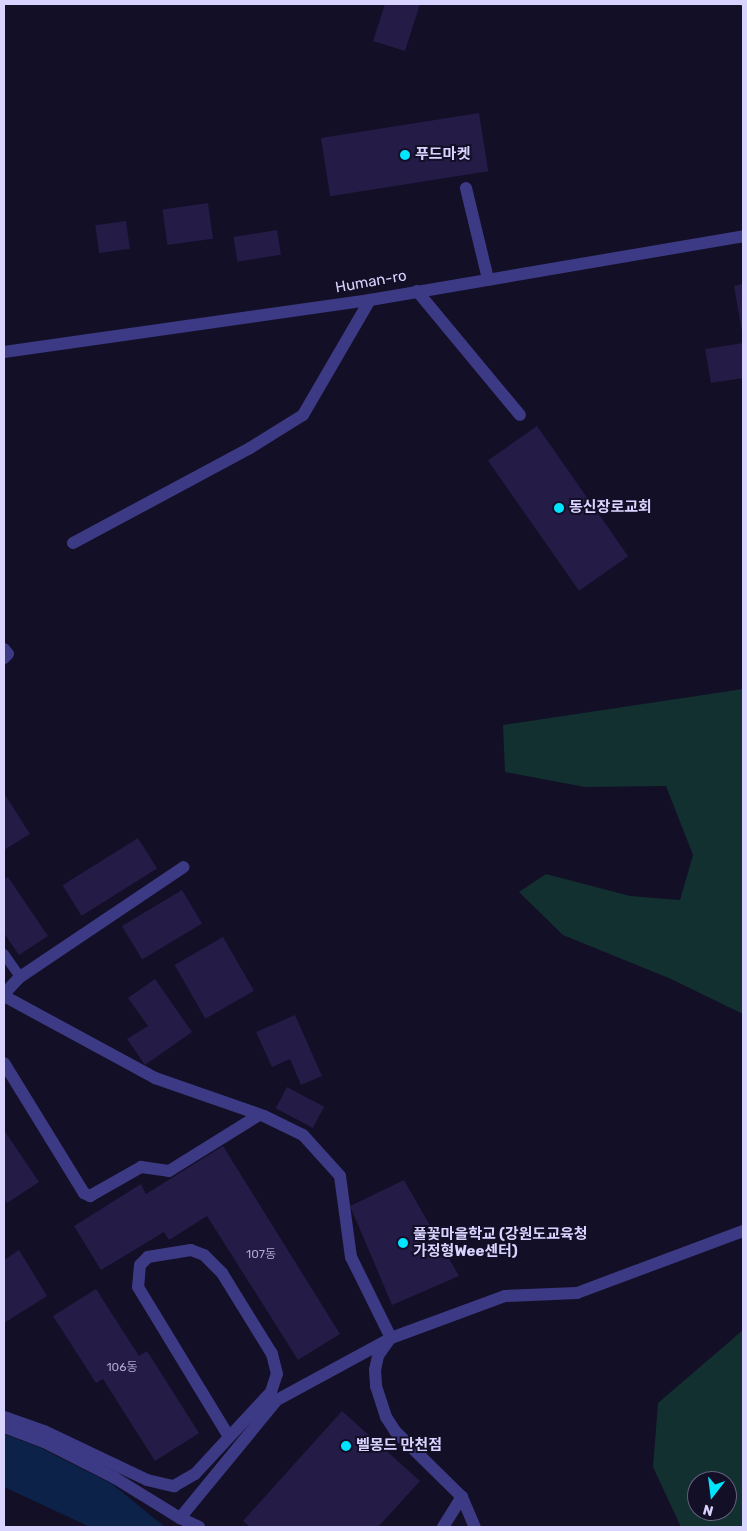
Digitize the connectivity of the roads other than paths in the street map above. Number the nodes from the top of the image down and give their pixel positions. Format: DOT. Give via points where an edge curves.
graph roads {
  1 [pos="466,188"];
  2 [pos="743,236"];
  3 [pos="488,279"];
  4 [pos="417,291"];
  5 [pos="370,300"];
  6 [pos="4,352"];
  7 [pos="520,415"];
  8 [pos="73,542"];
  9 [pos="184,867"];
  10 [pos="4,954"];
  11 [pos="20,978"];
  12 [pos="4,995"];
  13 [pos="4,1063"];
  14 [pos="259,1115"];
  15 [pos="743,1231"];
  16 [pos="391,1338"];
  17 [pos="4,1417"];
  18 [pos="4,1427"];
  19 [pos="228,1435"];
  20 [pos="462,1497"];
  21 [pos="183,1523"];
  22 [pos="199,1527"];
  23 [pos="443,1527"];
  24 [pos="475,1527"];
  1 -- 3 [label="street"];
  2 -- 3 [label="street, Human-ro"];
  3 -- 4 [label="street, Human-ro"];
  4 -- 5 [label="street, Human-ro"];
  4 -- 7 [label="street"];
  5 -- 6 [label="street, Human-ro"];
  5 -- 8 [label="street" via="303,416 250,448"];
  9 -- 11 [label="street"];
  10 -- 11 [label="lane"];
  11 -- 12 [label="street"];
  12 -- 14 [label="street" via="155,1078"];
  13 -- 14 [label="street" via="84,1193 90,1196 141,1167 169,1171"];
  14 -- 16 [label="street" via="302,1135 340,1176 351,1257"];
  15 -- 16 [label="street" via="577,1293 505,1296"];
  16 -- 20 [label="street" via="378,1356 375,1370 376,1386 386,1417 395,1431"];
  16 -- 21 [label="street" via="277,1400"];
  17 -- 19 [label="street" via="147,1480 174,1486 194,1474"];
  18 -- 21 [label="street" via="44,1442 115,1478"];
  19 -- 19 [label="street" via="275,1383 276,1364 272,1354 222,1273 204,1255 191,1250 148,1257 140,1265 141,1298"];
  20 -- 23 [label="street"];
  20 -- 24 [label="street"];
  21 -- 22 [label="street"];
}
